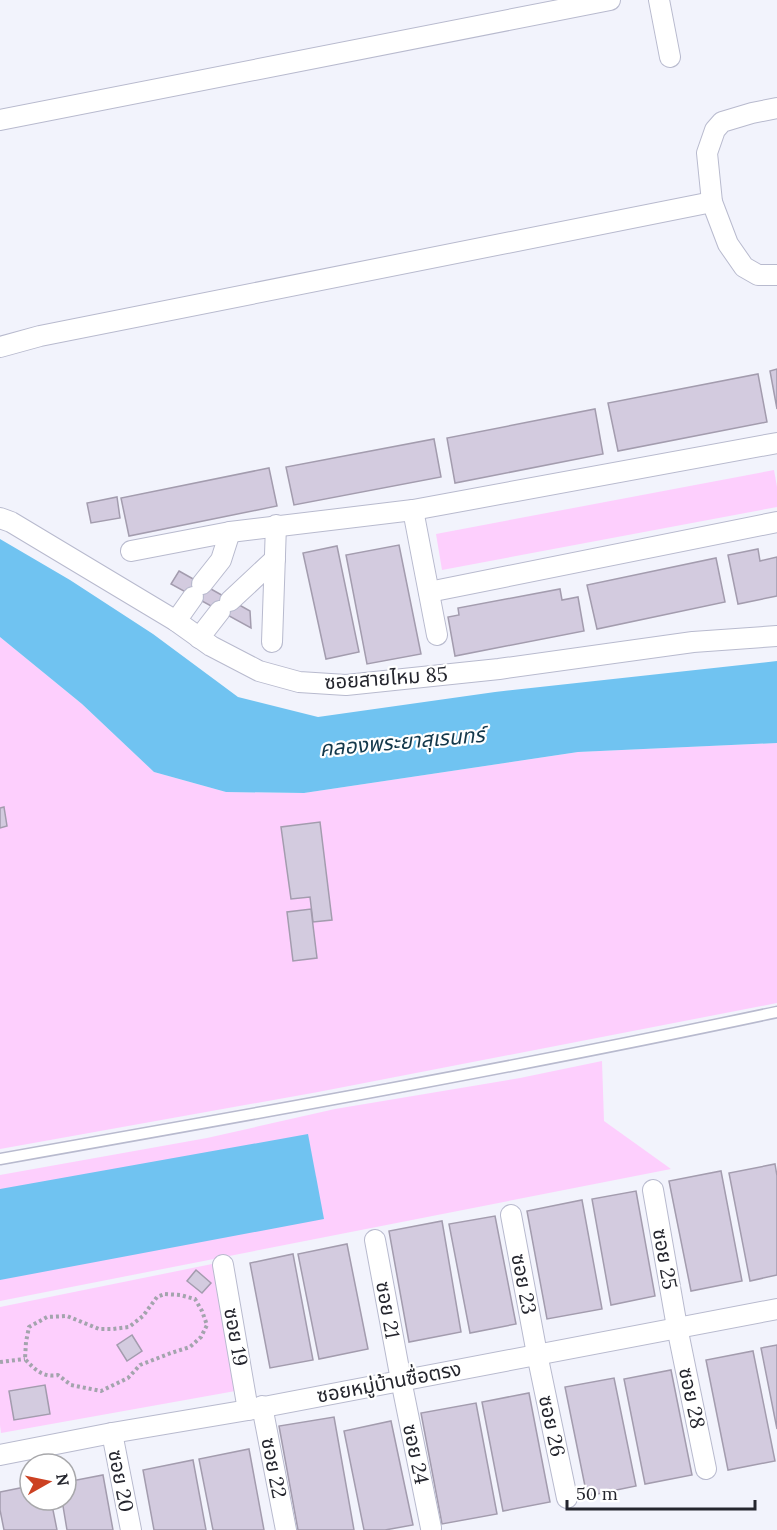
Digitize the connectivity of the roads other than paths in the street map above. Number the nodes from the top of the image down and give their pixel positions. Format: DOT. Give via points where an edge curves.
graph roads {
  1 [pos="610,0"];
  2 [pos="659,0"];
  3 [pos="670,57"];
  4 [pos="777,108"];
  5 [pos="0,120"];
  6 [pos="712,202"];
  7 [pos="777,275"];
  8 [pos="0,347"];
  9 [pos="777,443"];
  10 [pos="413,510"];
  11 [pos="0,518"];
  12 [pos="777,522"];
  13 [pos="276,525"];
  14 [pos="230,532"];
  15 [pos="131,550"];
  16 [pos="275,559"];
  17 [pos="429,592"];
  18 [pos="176,621"];
  19 [pos="436,635"];
  20 [pos="777,636"];
  21 [pos="199,638"];
  22 [pos="272,642"];
  23 [pos="777,1012"];
  24 [pos="0,1159"];
  25 [pos="653,1190"];
  26 [pos="511,1215"];
  27 [pos="375,1240"];
  28 [pos="223,1265"];
  29 [pos="777,1309"];
  30 [pos="677,1328"];
  31 [pos="537,1354"];
  32 [pos="401,1380"];
  33 [pos="255,1408"];
  34 [pos="111,1433"];
  35 [pos="0,1455"];
  36 [pos="706,1469"];
  37 [pos="567,1498"];
  38 [pos="431,1528"];
  39 [pos="131,1530"];
  40 [pos="286,1530"];
  1 -- 5 [label="street"];
  2 -- 3 [label="street"];
  4 -- 6 [label="street" via="722,122 715,130 706,153"];
  6 -- 7 [label="street" via="728,244 744,267 758,275"];
  6 -- 8 [label="street"];
  9 -- 10 [label="street"];
  10 -- 13 [label="street"];
  10 -- 17 [label="street"];
  11 -- 18 [label="street, ซอยสายไหม 85"];
  12 -- 17 [label="street"];
  13 -- 14 [label="street"];
  13 -- 16 [label="street"];
  14 -- 15 [label="street"];
  14 -- 18 [label="street" via="221,561"];
  16 -- 21 [label="street" via="225,606"];
  16 -- 22 [label="street"];
  17 -- 19 [label="street"];
  18 -- 21 [label="street, ซอยสายไหม 85"];
  20 -- 21 [label="street, ซอยสายไหม 85" via="693,642 346,685 299,682 260,671"];
  23 -- 24 [label="lane" via="667,1036"];
  25 -- 30 [label="street, ซอย 25"];
  26 -- 31 [label="street, ซอย 23"];
  27 -- 32 [label="street, ซอย 21"];
  28 -- 33 [label="street, ซอย 19"];
  29 -- 30 [label="street, ซอยหมู่บ้านซื่อตรง"];
  30 -- 31 [label="street, ซอยหมู่บ้านซื่อตรง"];
  30 -- 36 [label="street, ซอย 28"];
  31 -- 32 [label="street, ซอยหมู่บ้านซื่อตรง"];
  31 -- 37 [label="street, ซอย 26"];
  32 -- 33 [label="street, ซอยหมู่บ้านซื่อตรง"];
  32 -- 38 [label="street, ซอย 24"];
  33 -- 34 [label="street, ซอยหมู่บ้านซื่อตรง"];
  33 -- 40 [label="street, ซอย 22"];
  34 -- 35 [label="street, ซอยหมู่บ้านซื่อตรง"];
  34 -- 39 [label="street, ซอย 20"];
}
